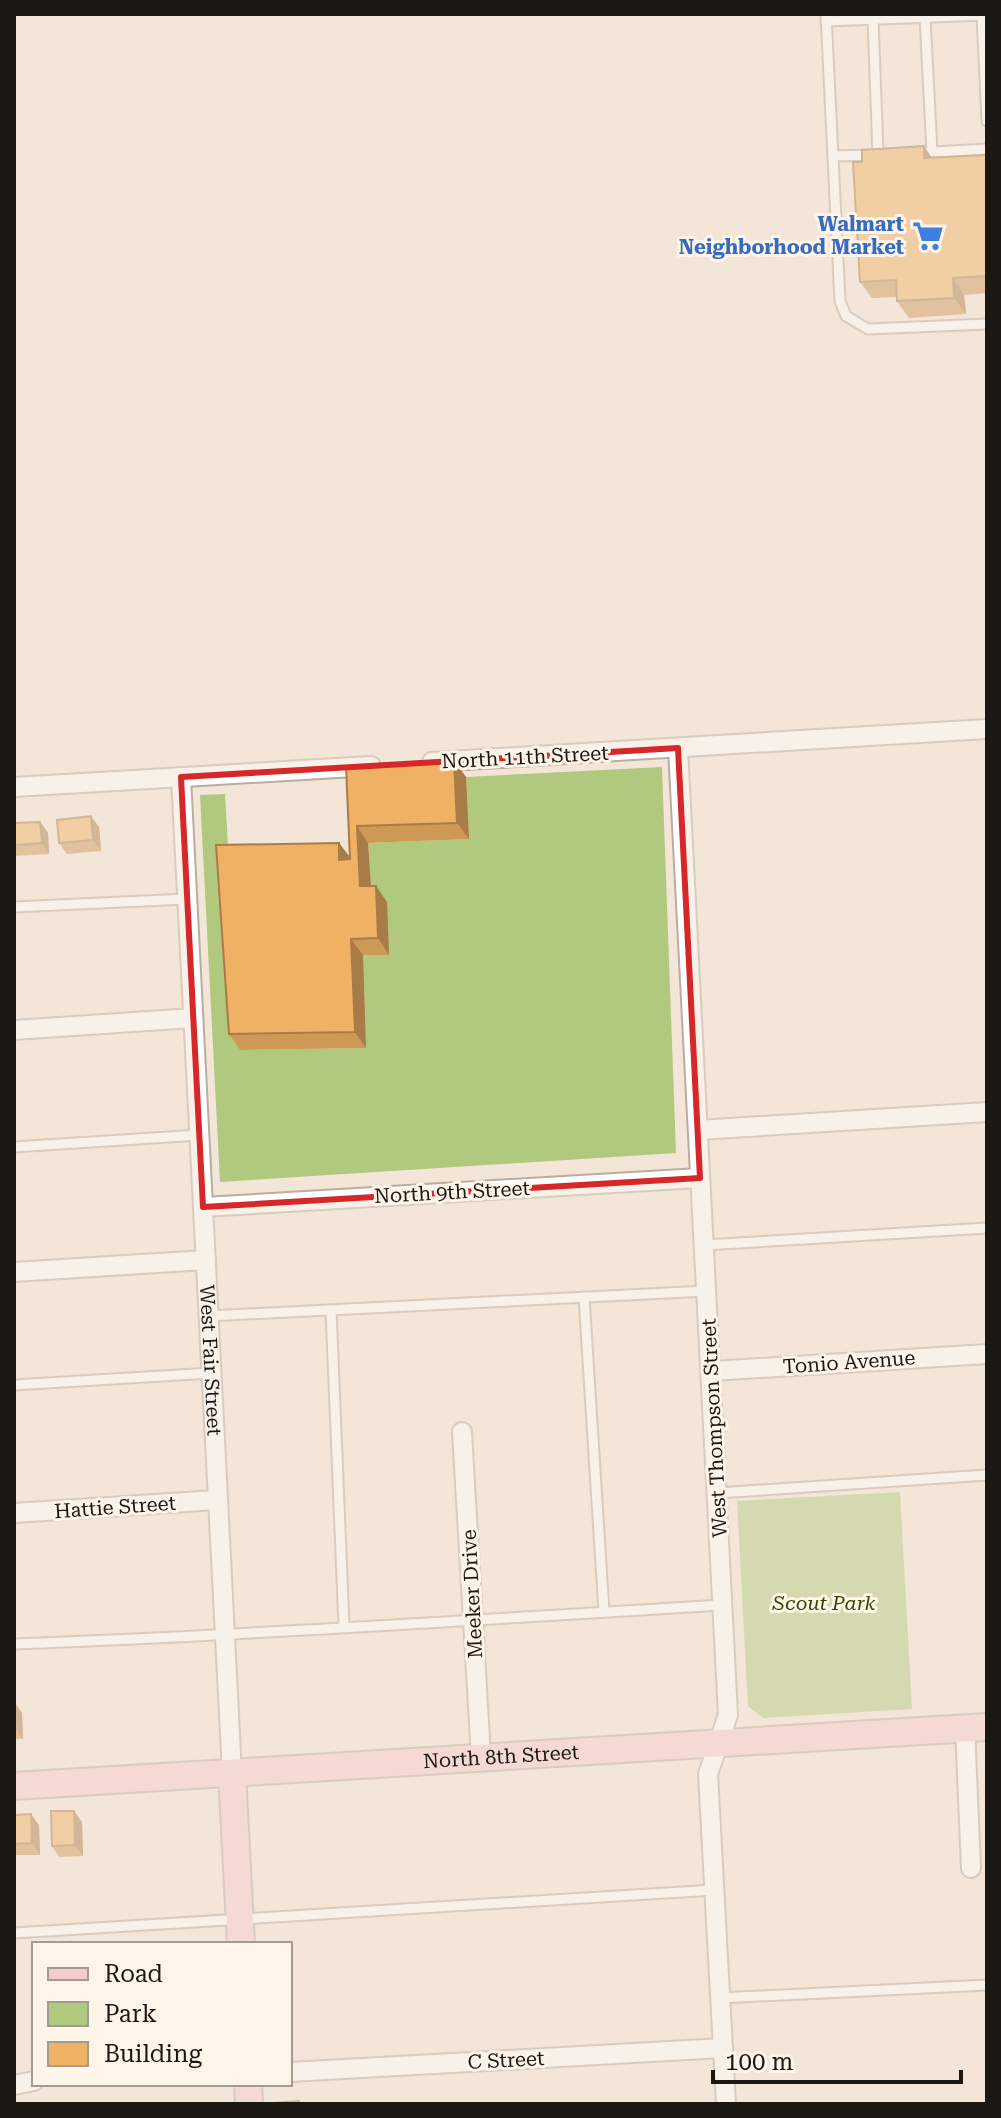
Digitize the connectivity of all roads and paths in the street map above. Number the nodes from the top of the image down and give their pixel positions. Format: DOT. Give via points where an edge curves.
graph roads {
  1 [pos="984,15"];
  2 [pos="925,17"];
  3 [pos="826,18"];
  4 [pos="873,19"];
  5 [pos="987,121"];
  6 [pos="987,149"];
  7 [pos="932,152"];
  8 [pos="905,153"];
  9 [pos="878,154"];
  10 [pos="892,154"];
  11 [pos="833,156"];
  12 [pos="987,324"];
  13 [pos="987,729"];
  14 [pos="678,748"];
  15 [pos="414,764"];
  16 [pos="383,765"];
  17 [pos="181,777"];
  18 [pos="14,787"];
  19 [pos="187,899"];
  20 [pos="14,907"];
  21 [pos="193,1018"];
  22 [pos="14,1030"];
  23 [pos="987,1112"];
  24 [pos="698,1130"];
  25 [pos="199,1135"];
  26 [pos="14,1147"];
  27 [pos="700,1178"];
  28 [pos="203,1207"];
  29 [pos="987,1228"];
  30 [pos="704,1245"];
  31 [pos="206,1260"];
  32 [pos="14,1272"];
  33 [pos="707,1291"];
  34 [pos="584,1297"];
  35 [pos="331,1310"];
  36 [pos="208,1316"];
  37 [pos="987,1354"];
  38 [pos="712,1371"];
  39 [pos="211,1373"];
  40 [pos="14,1385"];
  41 [pos="462,1432"];
  42 [pos="987,1475"];
  43 [pos="717,1493"];
  44 [pos="217,1500"];
  45 [pos="14,1513"];
  46 [pos="723,1605"];
  47 [pos="604,1612"];
  48 [pos="473,1620"];
  49 [pos="344,1626"];
  50 [pos="224,1636"];
  51 [pos="14,1644"];
  52 [pos="976,1728"];
  53 [pos="718,1741"];
  54 [pos="481,1757"];
  55 [pos="232,1773"];
  56 [pos="14,1786"];
  57 [pos="971,1868"];
  58 [pos="714,1890"];
  59 [pos="240,1932"];
  60 [pos="14,1933"];
  61 [pos="987,1985"];
  62 [pos="720,1998"];
  63 [pos="723,2048"];
  64 [pos="292,2072"];
  65 [pos="726,2104"];
  1 -- 2 [label="lane"];
  1 -- 5 [label="lane"];
  2 -- 4 [label="lane"];
  2 -- 7 [label="lane"];
  3 -- 4 [label="lane"];
  3 -- 11 [label="lane"];
  4 -- 9 [label="lane"];
  6 -- 7 [label="lane"];
  7 -- 8 [label="lane"];
  9 -- 10 [label="lane"];
  9 -- 11 [label="lane"];
  11 -- 12 [label="lane" via="840,301 846,316 868,329"];
  13 -- 14 [label="street, North 11th Street"];
  14 -- 15 [label="street, North 11th Street"];
  14 -- 24 [label="street, West Thompson Street"];
  16 -- 17 [label="street"];
  17 -- 18 [label="street"];
  17 -- 19 [label="street, West Fair Street"];
  19 -- 20 [label="lane"];
  19 -- 21 [label="street, West Fair Street"];
  21 -- 22 [label="street"];
  21 -- 25 [label="street, West Fair Street"];
  23 -- 24 [label="street"];
  24 -- 27 [label="street, West Thompson Street"];
  25 -- 26 [label="lane"];
  25 -- 28 [label="street, West Fair Street"];
  27 -- 28 [label="street, North 9th Street"];
  27 -- 30 [label="street, West Thompson Street"];
  28 -- 31 [label="street, West Fair Street"];
  29 -- 30 [label="lane"];
  30 -- 33 [label="street, West Thompson Street"];
  31 -- 32 [label="street"];
  31 -- 36 [label="street, West Fair Street"];
  33 -- 34 [label="lane"];
  33 -- 38 [label="street, West Thompson Street"];
  34 -- 35 [label="lane"];
  34 -- 47 [label="lane"];
  35 -- 36 [label="lane"];
  35 -- 49 [label="lane"];
  36 -- 39 [label="street, West Fair Street"];
  37 -- 38 [label="street, Tonio Avenue"];
  38 -- 43 [label="street, West Thompson Street"];
  39 -- 40 [label="lane"];
  39 -- 44 [label="street, West Fair Street"];
  41 -- 48 [label="street, Meeker Drive"];
  42 -- 43 [label="lane"];
  43 -- 46 [label="street, West Thompson Street"];
  44 -- 45 [label="street, Hattie Street"];
  44 -- 50 [label="street, West Fair Street"];
  46 -- 47 [label="lane"];
  46 -- 53 [label="street, West Thompson Street" via="728,1715"];
  47 -- 48 [label="lane"];
  48 -- 49 [label="lane"];
  48 -- 54 [label="street, Meeker Drive"];
  49 -- 50 [label="lane"];
  50 -- 51 [label="lane"];
  50 -- 55 [label="street, West Fair Street"];
  52 -- 53 [label="street, North 8th Street"];
  52 -- 57 [label="street"];
  53 -- 54 [label="street, North 8th Street"];
  53 -- 58 [label="street, West Thompson Street" via="708,1774"];
  54 -- 55 [label="street, North 8th Street"];
  55 -- 56 [label="street, North 8th Street"];
  55 -- 59 [label="street, West Fair Street"];
  58 -- 59 [label="lane"];
  58 -- 62 [label="street, West Thompson Street"];
  59 -- 60 [label="lane"];
  61 -- 62 [label="lane"];
  62 -- 63 [label="street, West Thompson Street"];
  63 -- 64 [label="street, C Street"];
  63 -- 65 [label="street, West Thompson Street"];
}
